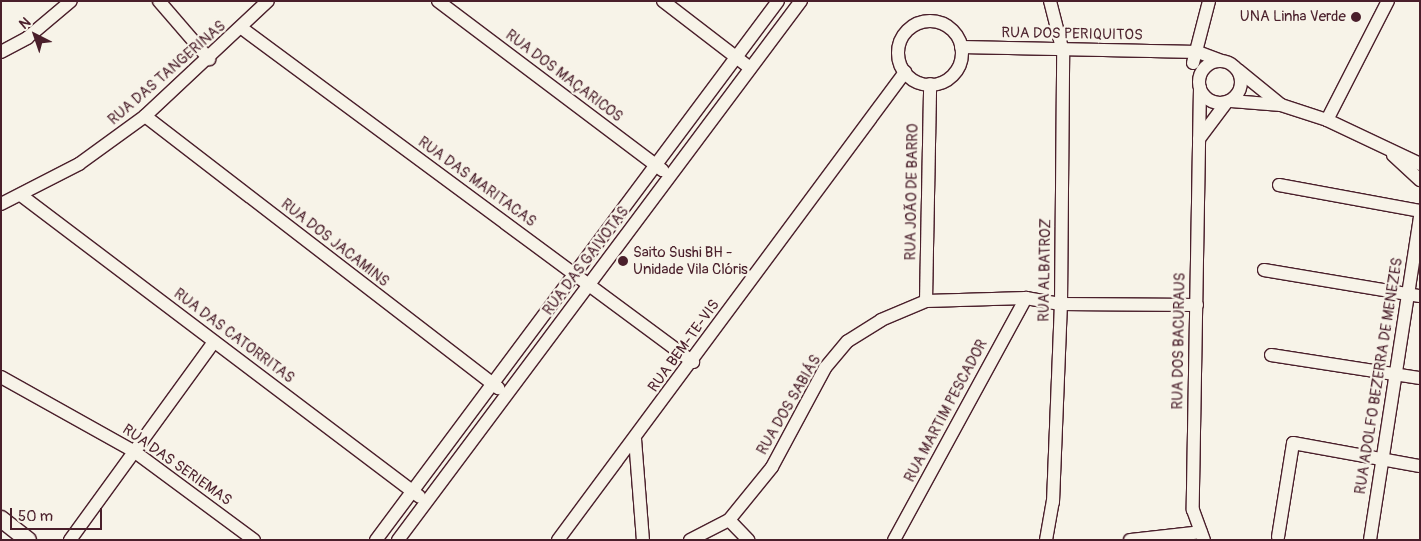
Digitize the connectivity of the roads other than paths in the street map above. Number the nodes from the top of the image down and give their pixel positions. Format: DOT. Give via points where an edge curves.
graph roads {
  1 [pos="160,1"];
  2 [pos="268,1"];
  3 [pos="438,1"];
  4 [pos="663,1"];
  5 [pos="778,1"];
  6 [pos="801,1"];
  7 [pos="1050,1"];
  8 [pos="1210,1"];
  9 [pos="1388,1"];
  10 [pos="70,2"];
  11 [pos="242,29"];
  12 [pos="961,47"];
  13 [pos="1,52"];
  14 [pos="1062,52"];
  15 [pos="736,56"];
  16 [pos="1195,58"];
  17 [pos="209,59"];
  18 [pos="1221,61"];
  19 [pos="750,68"];
  20 [pos="1238,70"];
  21 [pos="905,72"];
  22 [pos="1200,75"];
  23 [pos="930,84"];
  24 [pos="1200,88"];
  25 [pos="1228,102"];
  26 [pos="1281,105"];
  27 [pos="146,116"];
  28 [pos="1327,120"];
  29 [pos="1198,141"];
  30 [pos="1393,155"];
  31 [pos="1420,164"];
  32 [pos="656,165"];
  33 [pos="670,176"];
  34 [pos="1420,180"];
  35 [pos="1279,186"];
  36 [pos="22,196"];
  37 [pos="1,204"];
  38 [pos="1420,210"];
  39 [pos="1420,217"];
  40 [pos="1264,270"];
  41 [pos="575,275"];
  42 [pos="588,284"];
  43 [pos="1407,294"];
  44 [pos="1420,296"];
  45 [pos="1026,298"];
  46 [pos="926,301"];
  47 [pos="1062,304"];
  48 [pos="1197,305"];
  49 [pos="214,342"];
  50 [pos="1270,355"];
  51 [pos="693,362"];
  52 [pos="1393,374"];
  53 [pos="1,377"];
  54 [pos="1420,378"];
  55 [pos="492,384"];
  56 [pos="506,394"];
  57 [pos="635,439"];
  58 [pos="135,452"];
  59 [pos="1382,460"];
  60 [pos="1420,466"];
  61 [pos="412,491"];
  62 [pos="426,501"];
  63 [pos="1,519"];
  64 [pos="729,520"];
  65 [pos="1201,537"];
  66 [pos="1278,537"];
  67 [pos="400,539"];
  68 [pos="28,540"];
  69 [pos="70,540"];
  70 [pos="254,540"];
  71 [pos="376,540"];
  72 [pos="558,540"];
  73 [pos="642,540"];
  74 [pos="690,540"];
  75 [pos="748,540"];
  76 [pos="894,540"];
  77 [pos="1046,540"];
  78 [pos="1130,540"];
  79 [pos="1370,540"];
  1 -- 17 [label="street"];
  2 -- 11 [label="street, RUA DAS TANGERINAS"];
  3 -- 32 [label="street, RUA DOS MAÇARICOS"];
  4 -- 15 [label="street"];
  5 -- 15 [label="street, RUA DAS GAIVOTAS"];
  6 -- 19 [label="street, RUA DAS GAIVOTAS"];
  7 -- 14 [label="street, RUA ALBATROZ"];
  8 -- 16 [label="street"];
  9 -- 28 [label="street"];
  10 -- 13 [label="street" via="27,38"];
  11 -- 17 [label="street, RUA DAS TANGERINAS"];
  11 -- 41 [label="street, RUA DAS MARITACAS"];
  12 -- 14 [label="street, RUA DOS PERIQUITOS"];
  12 -- 21 [label="street" via="956,35 943,24 914,25 898,47"];
  12 -- 23 [label="street" via="952,74"];
  14 -- 16 [label="street, RUA DOS PERIQUITOS" via="1183,52"];
  14 -- 47 [label="street, RUA ALBATROZ"];
  15 -- 19 [label="street"];
  15 -- 32 [label="street, RUA DAS GAIVOTAS"];
  16 -- 18 [label="street, RUA DOS PERIQUITOS"];
  16 -- 22 [label="street"];
  17 -- 27 [label="street, RUA DAS TANGERINAS"];
  18 -- 20 [label="street"];
  18 -- 22 [label="street" via="1208,65"];
  19 -- 33 [label="street, RUA DAS GAIVOTAS"];
  20 -- 25 [label="street" via="1240,89"];
  20 -- 26 [label="street"];
  21 -- 23 [label="street"];
  21 -- 51 [label="street, RUA BEM-TE-VIS"];
  22 -- 24 [label="street"];
  23 -- 46 [label="street, RUA JOÃO DE BARRO"];
  24 -- 25 [label="street" via="1208,100"];
  24 -- 29 [label="street, RUA DOS BACURAUS"];
  25 -- 26 [label="street"];
  25 -- 29 [label="street"];
  26 -- 28 [label="street"];
  27 -- 36 [label="street, RUA DAS TANGERINAS" via="79,164"];
  27 -- 55 [label="street, RUA DOS JACAMINS"];
  28 -- 30 [label="street"];
  29 -- 48 [label="street, RUA DOS BACURAUS"];
  30 -- 31 [label="street"];
  30 -- 34 [label="street"];
  32 -- 33 [label="street, RUA DOS MAÇARICOS"];
  32 -- 41 [label="street, RUA DAS GAIVOTAS"];
  33 -- 42 [label="street, RUA DAS GAIVOTAS"];
  35 -- 38 [label="street"];
  36 -- 37 [label="street, RUA DAS TANGERINAS"];
  36 -- 49 [label="street, RUA DAS CATORRITAS"];
  39 -- 43 [label="street, RUA ADOLFO BEZERRA DE MENEZES"];
  40 -- 43 [label="street"];
  41 -- 42 [label="street, RUA DAS MARITACAS"];
  41 -- 55 [label="street, RUA DAS GAIVOTAS"];
  42 -- 51 [label="street, RUA DAS MARITACAS"];
  42 -- 56 [label="street, RUA DAS GAIVOTAS"];
  43 -- 44 [label="street"];
  43 -- 52 [label="street, RUA ADOLFO BEZERRA DE MENEZES"];
  45 -- 46 [label="street, RUA DOS SABIÁS"];
  45 -- 47 [label="street, RUA DOS SABIÁS"];
  45 -- 76 [label="street, RUA MARTIM PESCADOR"];
  46 -- 64 [label="street, RUA DOS SABIÁS" via="881,320 848,341 826,368 772,467"];
  47 -- 48 [label="street, RUA DOS SABIÁS"];
  47 -- 77 [label="street, RUA ALBATROZ" via="1053,502"];
  48 -- 65 [label="street, RUA DOS BACURAUS" via="1193,510"];
  49 -- 58 [label="street"];
  49 -- 61 [label="street, RUA DAS CATORRITAS"];
  50 -- 52 [label="street"];
  51 -- 57 [label="street, RUA BEM-TE-VIS"];
  52 -- 54 [label="street"];
  52 -- 59 [label="street, RUA ADOLFO BEZERRA DE MENEZES"];
  53 -- 58 [label="street, RUA DAS SERIEMAS"];
  55 -- 56 [label="street, RUA DOS JACAMINS"];
  55 -- 61 [label="street, RUA DAS GAIVOTAS"];
  56 -- 62 [label="street, RUA DAS GAIVOTAS"];
  57 -- 72 [label="street, RUA BEM-TE-VIS"];
  57 -- 73 [label="street"];
  58 -- 69 [label="street"];
  58 -- 70 [label="street, RUA DAS SERIEMAS"];
  59 -- 60 [label="street"];
  59 -- 66 [label="street" via="1293,443"];
  59 -- 79 [label="street, RUA ADOLFO BEZERRA DE MENEZES"];
  61 -- 62 [label="street, RUA DAS CATORRITAS"];
  61 -- 71 [label="street, RUA DAS GAIVOTAS"];
  62 -- 67 [label="street, RUA DAS GAIVOTAS"];
  63 -- 68 [label="main road"];
  64 -- 74 [label="street, RUA DOS SABIÁS"];
  64 -- 75 [label="street"];
  65 -- 78 [label="street"];
}
